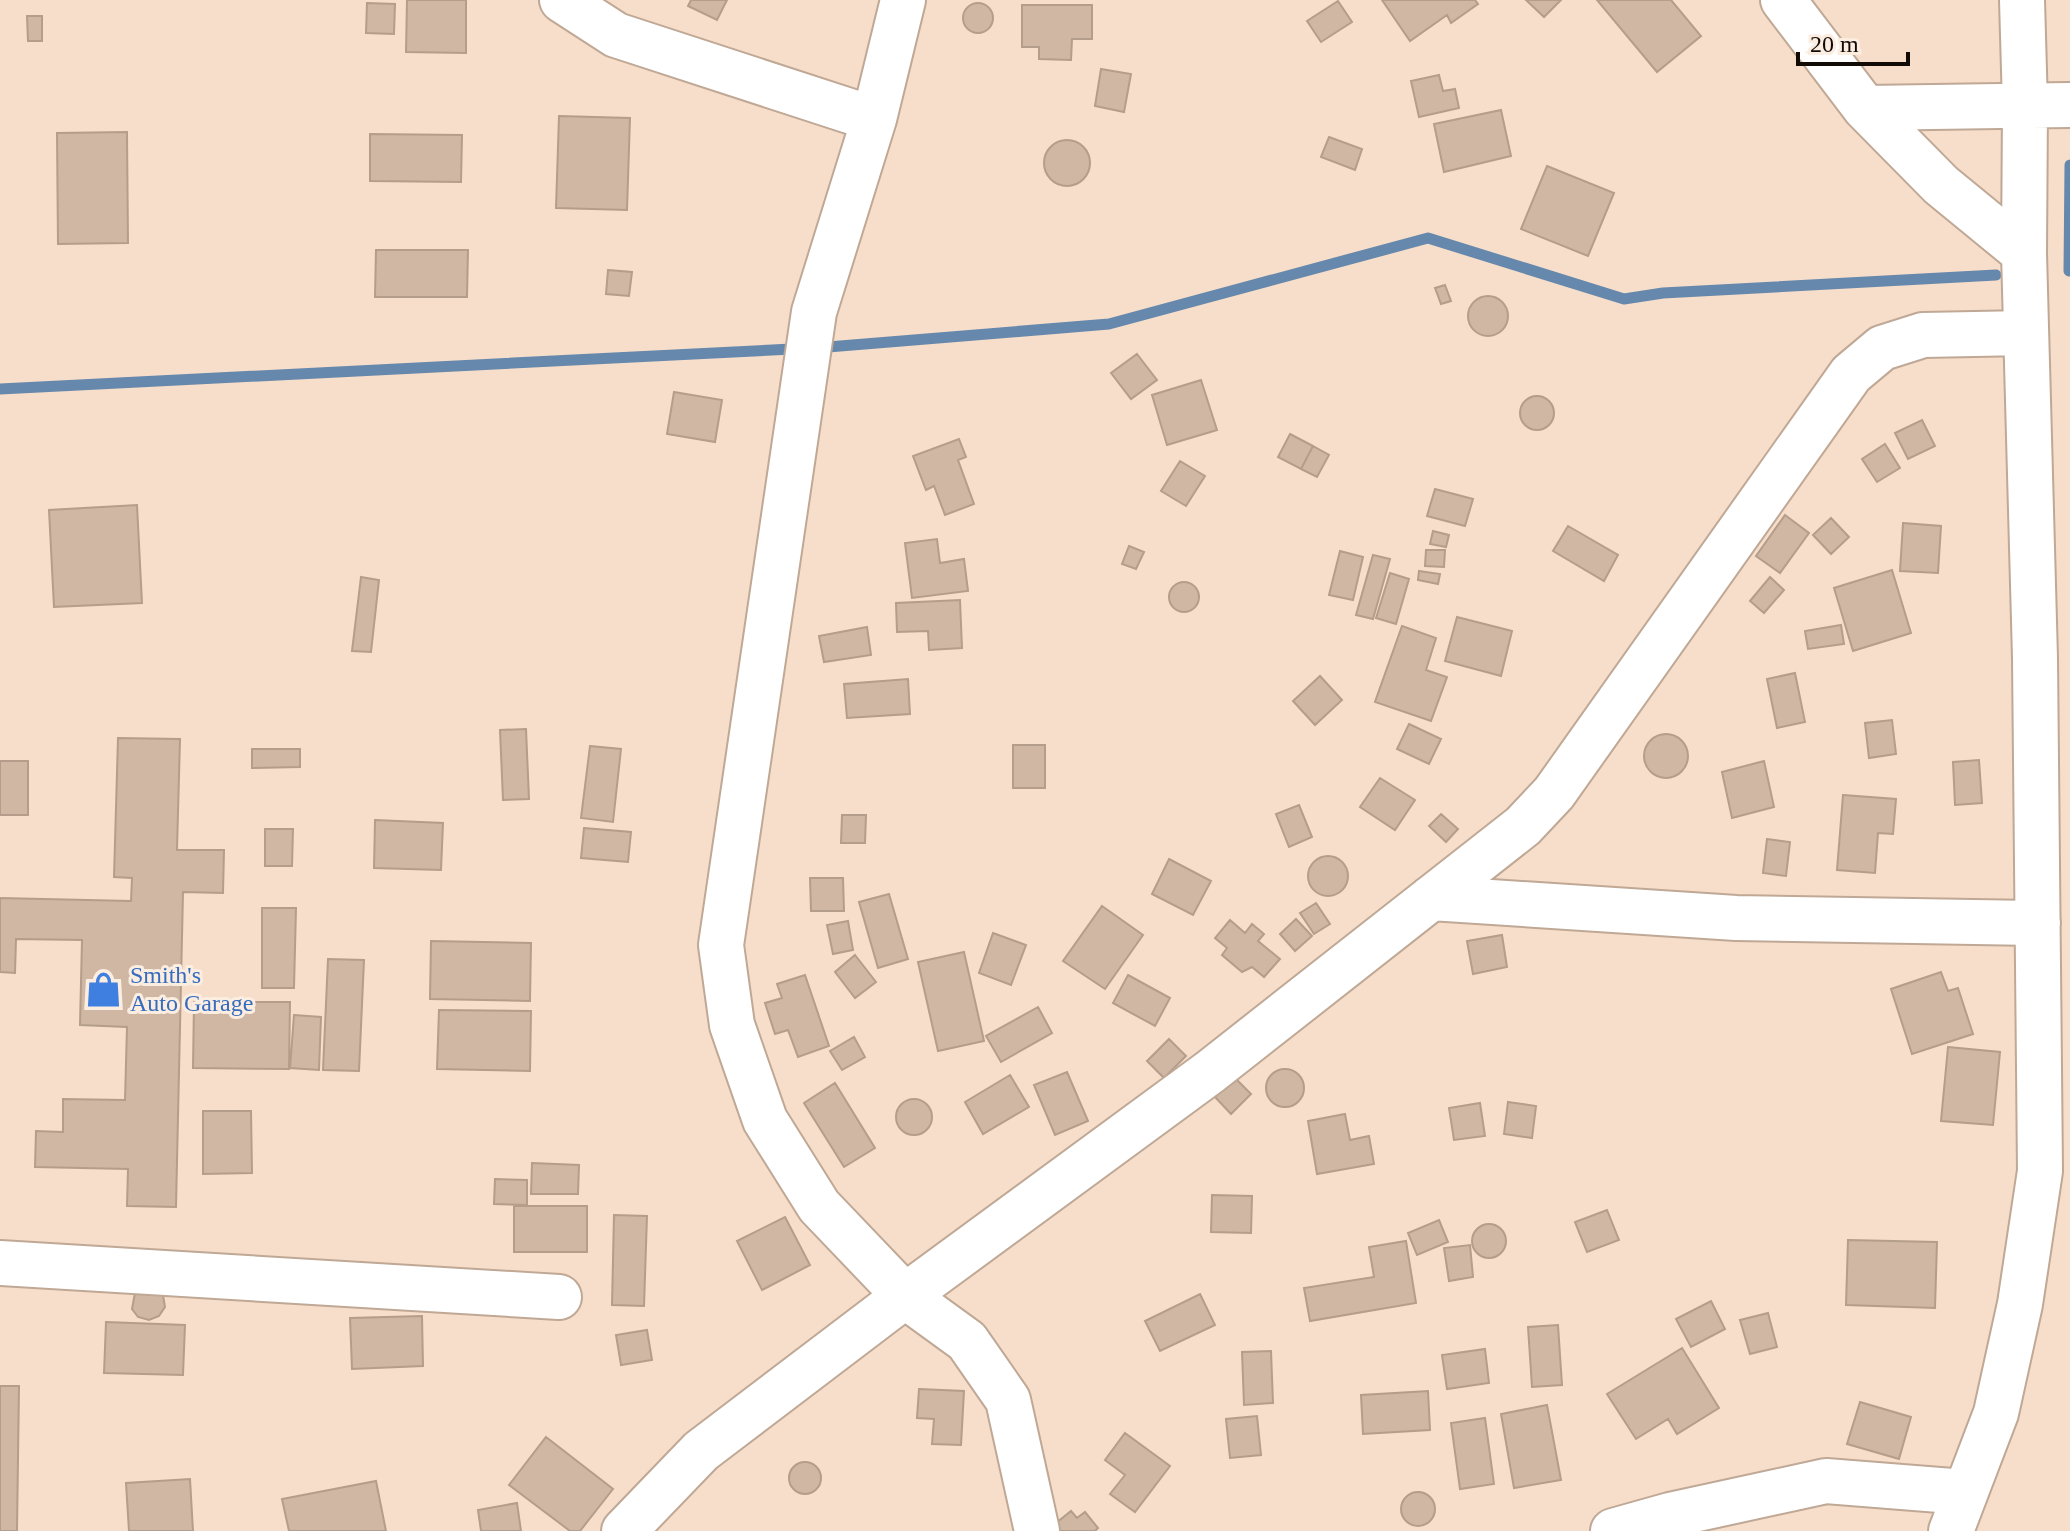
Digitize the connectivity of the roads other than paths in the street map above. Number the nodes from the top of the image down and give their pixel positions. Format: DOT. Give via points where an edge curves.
graph roads {
  1 [pos="562,0"];
  2 [pos="903,0"];
  3 [pos="1783,0"];
  4 [pos="2022,0"];
  5 [pos="2070,105"];
  6 [pos="2025,106"];
  7 [pos="1865,108"];
  8 [pos="874,119"];
  9 [pos="2024,253"];
  10 [pos="2026,333"];
  11 [pos="2052,660"];
  12 [pos="1431,898"];
  13 [pos="2038,923"];
  14 [pos="0,1263"];
  15 [pos="905,1296"];
  16 [pos="559,1297"];
  17 [pos="1958,1512"];
  18 [pos="624,1531"];
  19 [pos="1037,1531"];
  20 [pos="1613,1531"];
  1 -- 8 [label="street" via="616,35"];
  2 -- 8 [label="street"];
  3 -- 7 [label="street"];
  4 -- 6 [label="street"];
  5 -- 6 [label="street"];
  6 -- 7 [label="street"];
  6 -- 9 [label="street"];
  7 -- 9 [label="street" via="1941,185"];
  8 -- 15 [label="street" via="814,312 721,945 732,1025 765,1120 819,1206"];
  9 -- 10 [label="street"];
  10 -- 11 [label="street"];
  10 -- 12 [label="street" via="1923,335 1882,348 1851,374 1554,793 1523,826"];
  11 -- 13 [label="street"];
  12 -- 13 [label="street" via="1736,918"];
  12 -- 15 [label="street" via="1210,1072"];
  13 -- 17 [label="street" via="2040,1171 2020,1304 1996,1413"];
  14 -- 16 [label="street"];
  15 -- 18 [label="street" via="701,1451"];
  15 -- 19 [label="street" via="967,1341 1008,1400"];
  17 -- 20 [label="street" via="1888,1484 1826,1481"];
}
